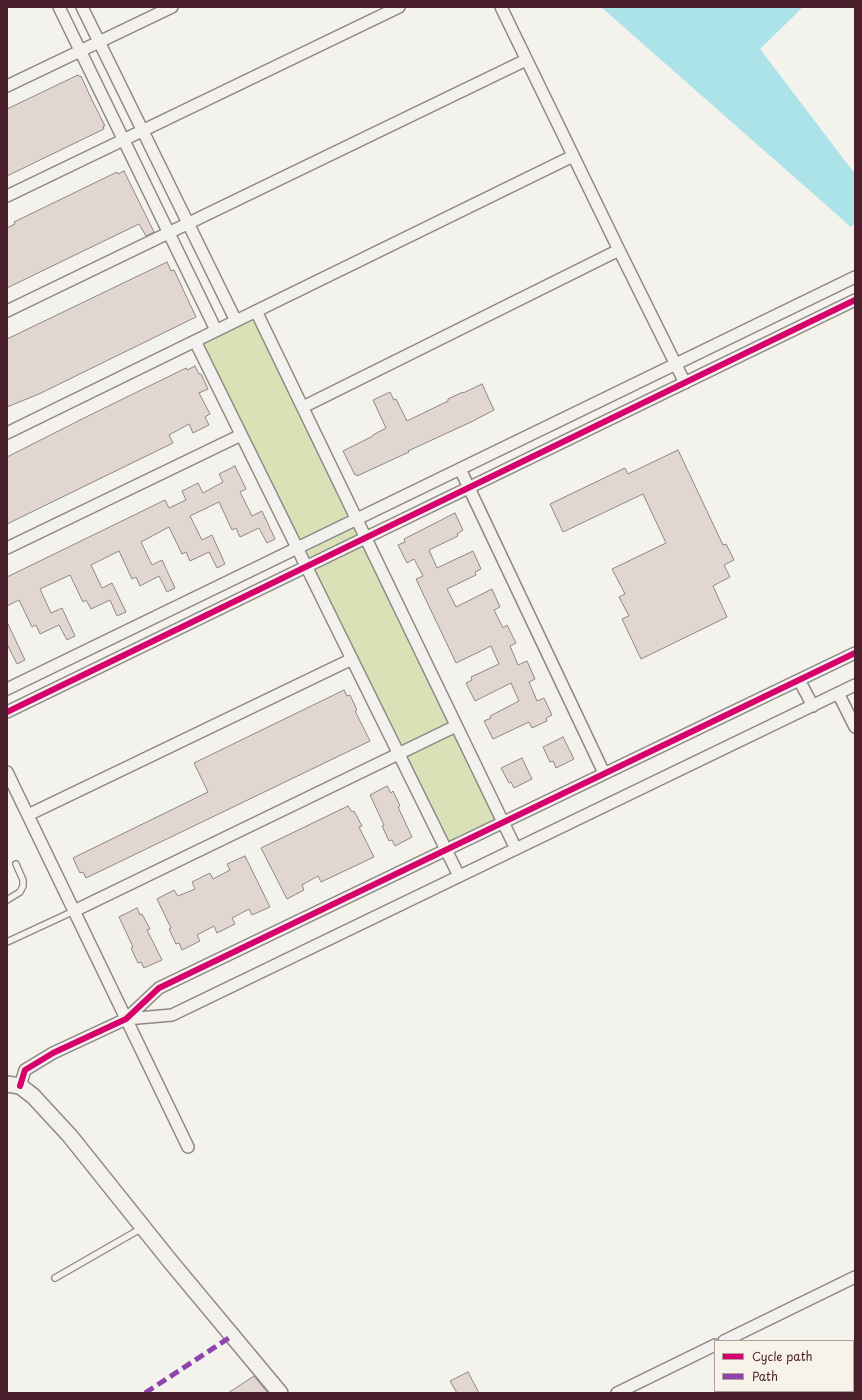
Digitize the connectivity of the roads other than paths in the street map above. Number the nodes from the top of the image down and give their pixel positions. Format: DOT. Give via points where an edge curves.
graph roads {
  1 [pos="59,7"];
  2 [pos="82,7"];
  3 [pos="172,7"];
  4 [pos="399,7"];
  5 [pos="501,7"];
  6 [pos="99,42"];
  7 [pos="80,51"];
  8 [pos="526,60"];
  9 [pos="7,86"];
  10 [pos="142,131"];
  11 [pos="124,140"];
  12 [pos="573,156"];
  13 [pos="7,196"];
  14 [pos="188,224"];
  15 [pos="169,233"];
  16 [pos="619,250"];
  17 [pos="855,277"];
  18 [pos="855,300"];
  19 [pos="7,311"];
  20 [pos="256,311"];
  21 [pos="236,321"];
  22 [pos="216,330"];
  23 [pos="195,341"];
  24 [pos="676,364"];
  25 [pos="685,382"];
  26 [pos="302,406"];
  27 [pos="7,433"];
  28 [pos="241,435"];
  29 [pos="460,469"];
  30 [pos="469,488"];
  31 [pos="357,519"];
  32 [pos="366,538"];
  33 [pos="7,548"];
  34 [pos="297,548"];
  35 [pos="306,567"];
  36 [pos="855,653"];
  37 [pos="352,659"];
  38 [pos="799,680"];
  39 [pos="855,685"];
  40 [pos="7,689"];
  41 [pos="838,693"];
  42 [pos="813,706"];
  43 [pos="7,712"];
  44 [pos="456,726"];
  45 [pos="855,727"];
  46 [pos="399,754"];
  47 [pos="7,772"];
  48 [pos="604,773"];
  49 [pos="28,815"];
  50 [pos="503,823"];
  51 [pos="516,849"];
  52 [pos="447,850"];
  53 [pos="16,864"];
  54 [pos="459,876"];
  55 [pos="7,900"];
  56 [pos="74,911"];
  57 [pos="7,942"];
  58 [pos="126,1019"];
  59 [pos="13,1085"];
  60 [pos="188,1147"];
  61 [pos="144,1227"];
  62 [pos="855,1277"];
  63 [pos="55,1278"];
  64 [pos="726,1340"];
  65 [pos="714,1345"];
  66 [pos="280,1393"];
  67 [pos="617,1393"];
  1 -- 7 [label="street"];
  2 -- 6 [label="street"];
  3 -- 6 [label="street"];
  4 -- 10 [label="street"];
  5 -- 8 [label="street"];
  6 -- 7 [label="street"];
  6 -- 10 [label="street"];
  7 -- 9 [label="street"];
  7 -- 11 [label="street"];
  8 -- 12 [label="street"];
  8 -- 14 [label="street"];
  10 -- 11 [label="street"];
  10 -- 14 [label="street"];
  11 -- 13 [label="street"];
  11 -- 15 [label="street"];
  12 -- 16 [label="street"];
  12 -- 20 [label="street"];
  14 -- 15 [label="street"];
  14 -- 21 [label="street"];
  15 -- 19 [label="street"];
  15 -- 22 [label="street"];
  16 -- 24 [label="street"];
  16 -- 26 [label="street"];
  17 -- 24 [label="street"];
  18 -- 25 [label="street"];
  20 -- 21 [label="street"];
  20 -- 26 [label="street"];
  21 -- 22 [label="street"];
  22 -- 23 [label="street"];
  23 -- 27 [label="street"];
  23 -- 28 [label="street"];
  24 -- 25 [label="street"];
  24 -- 29 [label="street"];
  25 -- 30 [label="street"];
  26 -- 31 [label="street"];
  28 -- 33 [label="street"];
  28 -- 34 [label="street"];
  29 -- 30 [label="street"];
  29 -- 31 [label="street"];
  30 -- 32 [label="street"];
  30 -- 48 [label="street"];
  31 -- 32 [label="street"];
  31 -- 34 [label="street"];
  32 -- 35 [label="street"];
  32 -- 44 [label="street"];
  34 -- 35 [label="street"];
  34 -- 40 [label="street"];
  35 -- 37 [label="street"];
  35 -- 43 [label="street"];
  36 -- 38 [label="street"];
  37 -- 46 [label="street"];
  37 -- 49 [label="street"];
  38 -- 42 [label="street"];
  38 -- 48 [label="street"];
  39 -- 41 [label="street"];
  41 -- 42 [label="street"];
  41 -- 45 [label="street"];
  42 -- 51 [label="street"];
  44 -- 46 [label="street"];
  44 -- 50 [label="street"];
  46 -- 52 [label="street"];
  46 -- 56 [label="street"];
  47 -- 49 [label="street"];
  48 -- 50 [label="street"];
  49 -- 56 [label="street"];
  50 -- 51 [label="street"];
  50 -- 52 [label="street"];
  51 -- 54 [label="street"];
  52 -- 54 [label="street"];
  52 -- 58 [label="street" via="159,988"];
  53 -- 55 [label="lane" via="23,886 20,892"];
  54 -- 58 [label="street" via="172,1015"];
  56 -- 57 [label="lane"];
  56 -- 58 [label="street"];
  58 -- 59 [label="street" via="54,1053 26,1070"];
  58 -- 60 [label="street"];
  59 -- 61 [label="street" via="33,1096 70,1136"];
  61 -- 63 [label="lane"];
  61 -- 66 [label="street"];
  62 -- 64 [label="street"];
  65 -- 67 [label="street"];
}
